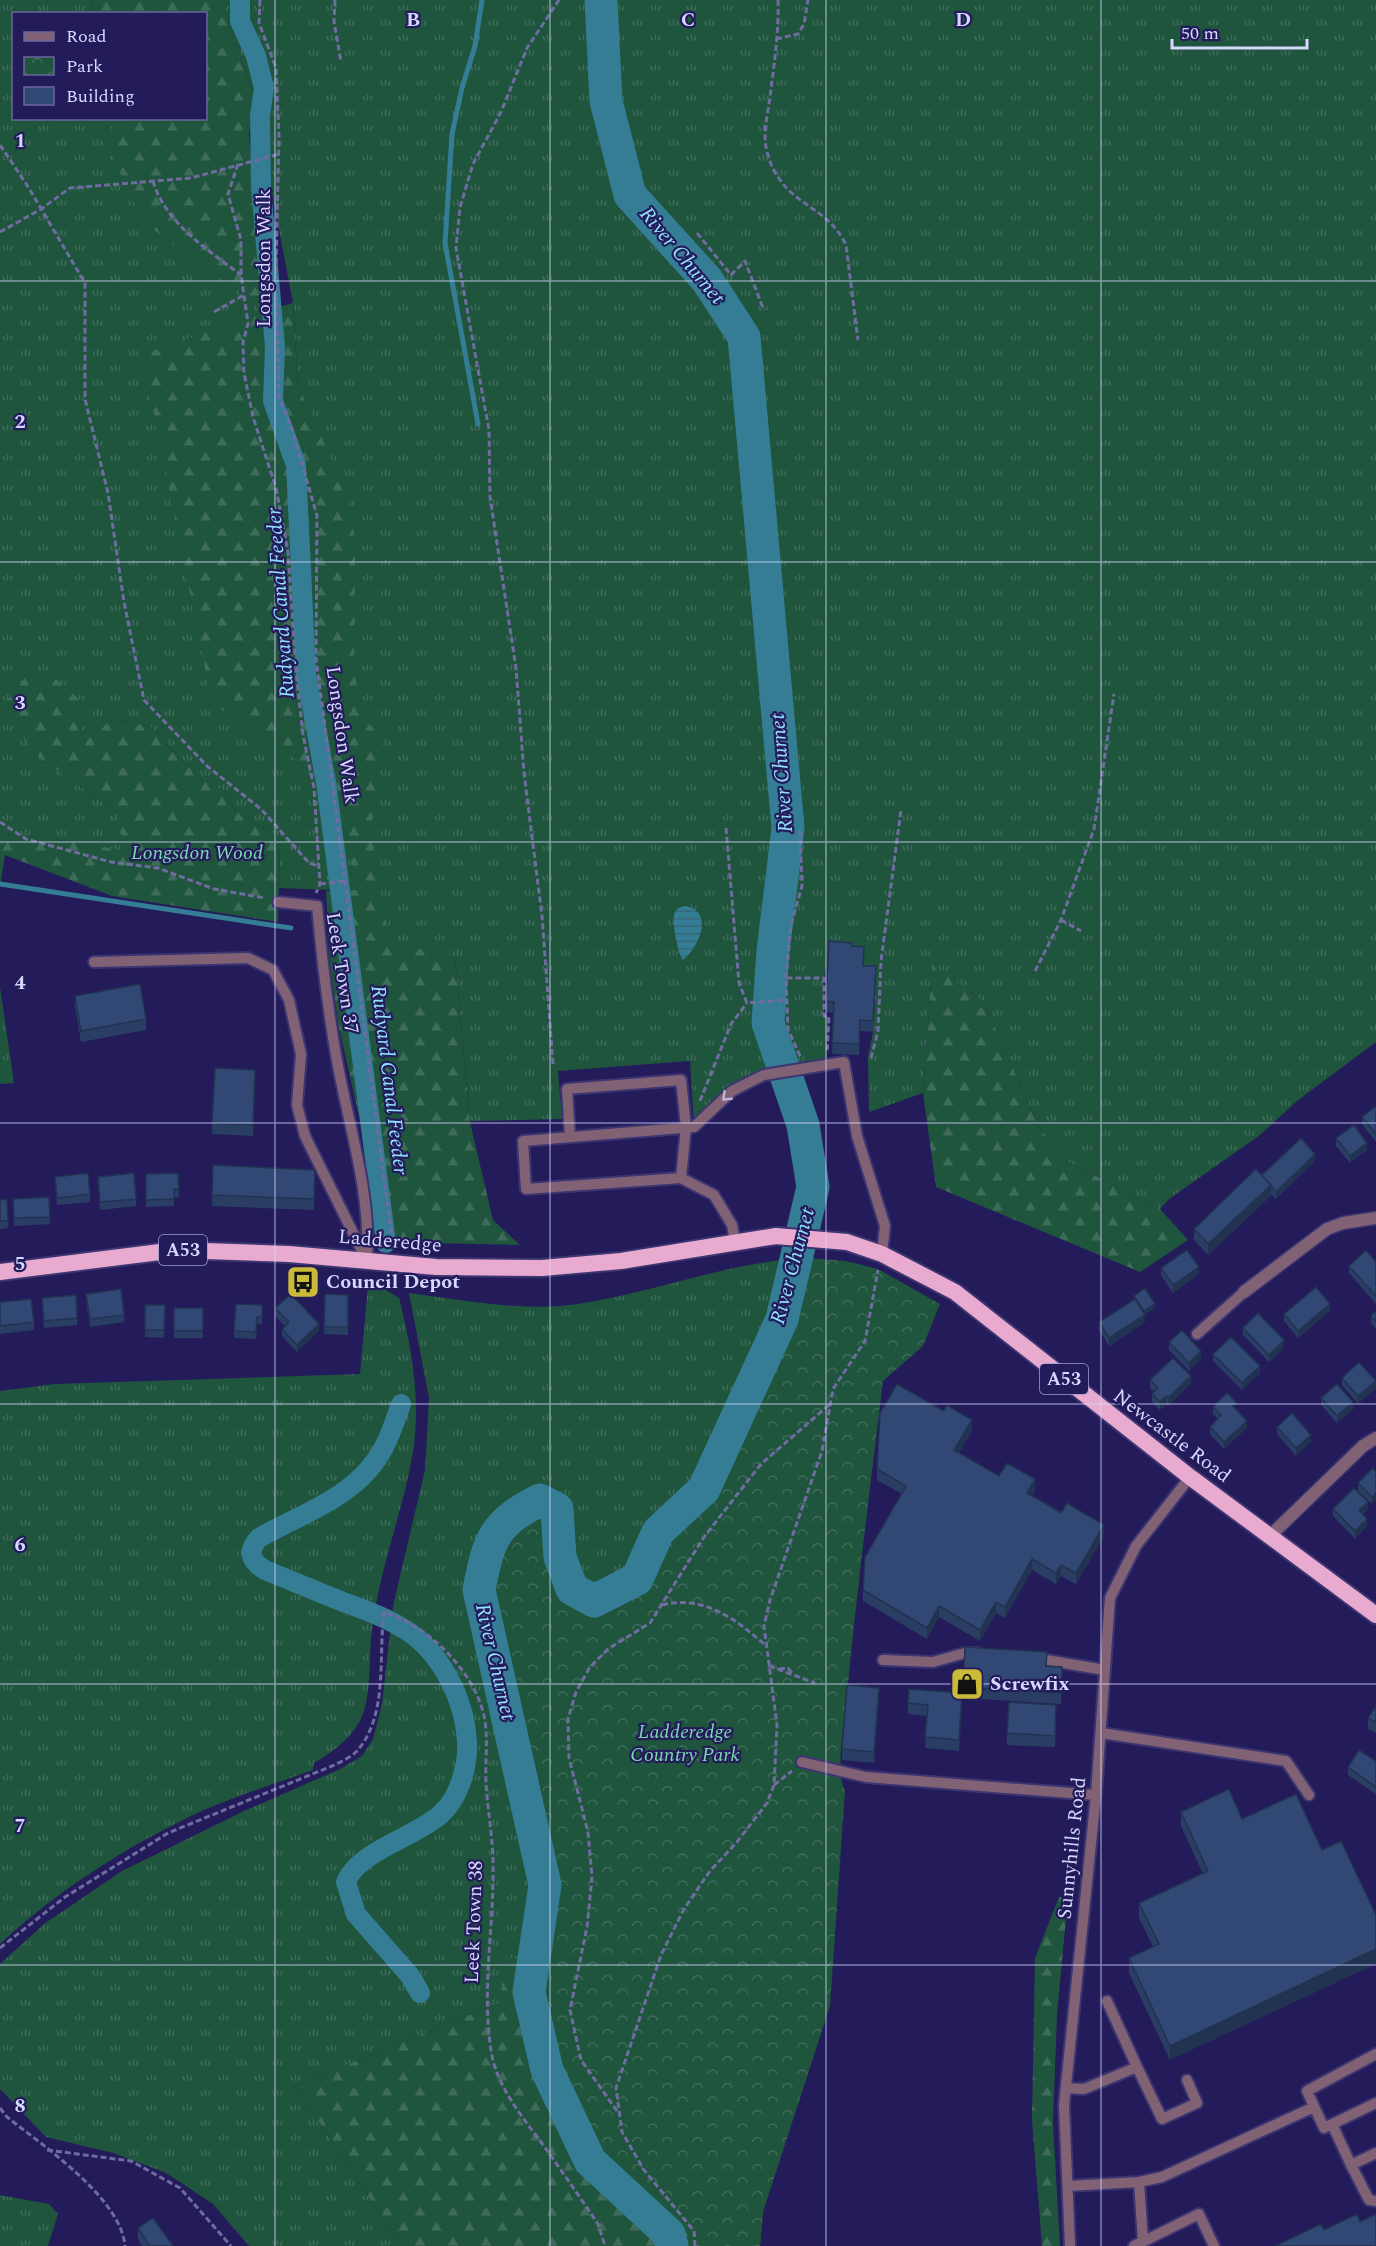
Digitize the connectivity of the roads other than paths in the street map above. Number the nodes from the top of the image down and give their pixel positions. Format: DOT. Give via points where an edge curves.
graph roads {
  1 [pos="278,902"];
  2 [pos="94,962"];
  3 [pos="690,1127"];
  4 [pos="570,1137"];
  5 [pos="681,1178"];
  6 [pos="1376,1218"];
  7 [pos="735,1242"];
  8 [pos="847,1242"];
  9 [pos="882,1254"];
  10 [pos="367,1261"];
  11 [pos="0,1272"];
  12 [pos="1244,1292"];
  13 [pos="1197,1334"];
  14 [pos="1376,1438"];
  15 [pos="1190,1476"];
  16 [pos="1270,1536"];
  17 [pos="1376,1615"];
  18 [pos="988,1654"];
  19 [pos="1023,1657"];
  20 [pos="883,1660"];
  21 [pos="1105,1670"];
  22 [pos="1101,1733"];
  23 [pos="802,1762"];
  24 [pos="1096,1795"];
  25 [pos="1309,1795"];
  26 [pos="1107,2001"];
  27 [pos="1376,2054"];
  28 [pos="1137,2067"];
  29 [pos="1187,2080"];
  30 [pos="1066,2088"];
  31 [pos="1376,2103"];
  32 [pos="1314,2108"];
  33 [pos="1332,2124"];
  34 [pos="1376,2153"];
  35 [pos="1351,2165"];
  36 [pos="1139,2182"];
  37 [pos="1068,2186"];
  38 [pos="1376,2201"];
  39 [pos="1139,2243"];
  40 [pos="1070,2246"];
  41 [pos="1214,2246"];
  1 -- 10 [label="lane, Leek Town 37" via="317,906 324,981 369,1230"];
  2 -- 10 [label="lane" via="248,958 273,970 289,1000 301,1054 297,1105 305,1136"];
  3 -- 4 [label="lane"];
  3 -- 4 [label="lane" via="681,1080 567,1089"];
  3 -- 5 [label="lane"];
  9 -- 3 [label="lane, one-way" via="885,1226 857,1136 844,1062 826,1060 764,1075 732,1091"];
  4 -- 5 [label="lane" via="523,1141 526,1189"];
  5 -- 7 [label="lane" via="714,1194 732,1225"];
  6 -- 12 [label="street" via="1327,1229"];
  7 -- 8 [label="highway, Ladderedge / A53" via="776,1236"];
  7 -- 10 [label="highway, Ladderedge / A53" via="621,1261 542,1268 436,1267"];
  8 -- 9 [label="highway, Newcastle Road / A53"];
  9 -- 15 [label="highway, Newcastle Road / A53" via="955,1292"];
  10 -- 11 [label="highway, Ladderedge / A53" via="176,1250"];
  12 -- 13 [label="lane"];
  14 -- 16 [label="street"];
  15 -- 16 [label="highway, Newcastle Road / A53"];
  15 -- 21 [label="lane, Sunnyhills Road" via="1136,1546 1110,1598"];
  16 -- 17 [label="highway, Newcastle Road / A53"];
  18 -- 20 [label="lane" via="965,1653 933,1662"];
  19 -- 21 [label="lane"];
  21 -- 22 [label="lane, Sunnyhills Road"];
  22 -- 24 [label="lane, Sunnyhills Road"];
  22 -- 25 [label="lane" via="1286,1761"];
  23 -- 24 [label="lane" via="866,1777"];
  24 -- 30 [label="lane, Sunnyhills Road"];
  26 -- 28 [label="lane"];
  27 -- 32 [label="lane" via="1313,2085 1307,2091"];
  28 -- 29 [label="lane" via="1162,2119 1197,2103"];
  28 -- 30 [label="lane" via="1083,2089"];
  30 -- 37 [label="lane, Sunnyhills Road"];
  31 -- 33 [label="lane"];
  32 -- 33 [label="lane" via="1324,2128"];
  32 -- 36 [label="lane" via="1162,2177"];
  33 -- 35 [label="lane"];
  34 -- 35 [label="lane"];
  35 -- 38 [label="lane" via="1369,2200"];
  36 -- 37 [label="lane"];
  36 -- 39 [label="lane"];
  37 -- 40 [label="lane, Sunnyhills Road"];
  39 -- 41 [label="lane" via="1199,2214"];
}
